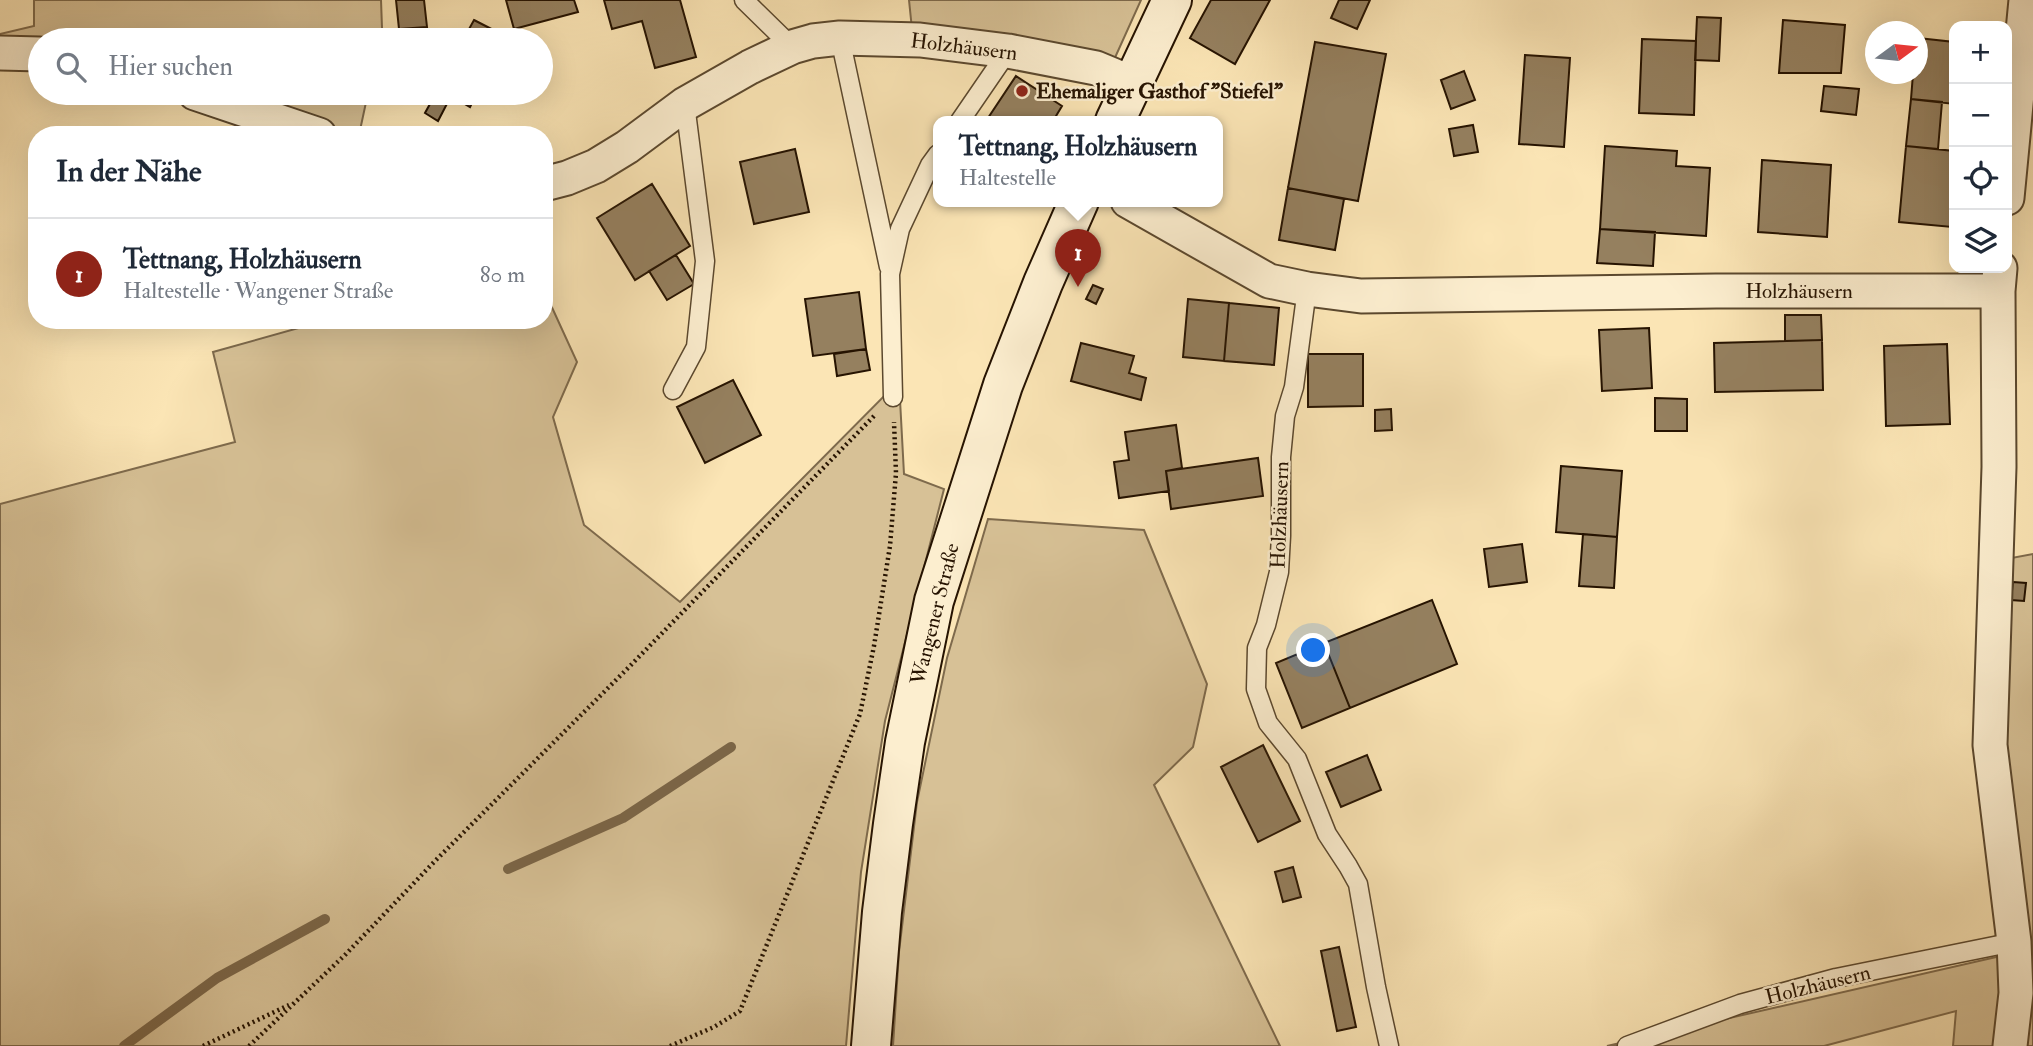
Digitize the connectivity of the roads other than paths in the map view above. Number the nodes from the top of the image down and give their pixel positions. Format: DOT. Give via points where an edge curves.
graph roads {
  1 [pos="744,0"];
  2 [pos="1172,0"];
  3 [pos="2026,0"];
  4 [pos="841,38"];
  5 [pos="792,47"];
  6 [pos="1007,51"];
  7 [pos="0,53"];
  8 [pos="28,54"];
  9 [pos="1132,83"];
  10 [pos="685,104"];
  11 [pos="230,105"];
  12 [pos="963,116"];
  13 [pos="1117,116"];
  14 [pos="292,126"];
  15 [pos="2012,147"];
  16 [pos="933,161"];
  17 [pos="553,182"];
  18 [pos="1076,207"];
  19 [pos="1139,207"];
  20 [pos="890,274"];
  21 [pos="1999,279"];
  22 [pos="1307,289"];
  23 [pos="673,390"];
  24 [pos="893,397"];
  25 [pos="2014,942"];
  26 [pos="871,1046"];
  27 [pos="1390,1046"];
  28 [pos="1627,1046"];
  29 [pos="2010,1046"];
  1 -- 5 [label="lane"];
  2 -- 9 [label="main road"];
  3 -- 15 [label="street"];
  4 -- 5 [label="street, Holzhäusern"];
  4 -- 6 [label="street, Holzhäusern" via="920,40"];
  4 -- 20 [label="lane"];
  5 -- 10 [label="street, Holzhäusern"];
  6 -- 9 [label="street, Holzhäusern" via="1096,68"];
  6 -- 12 [label="lane"];
  7 -- 8 [label="street"];
  9 -- 13 [label="main road"];
  10 -- 17 [label="street, Holzhäusern" via="596,166"];
  10 -- 23 [label="lane" via="705,261 696,347"];
  11 -- 14 [label="street"];
  16 -- 20 [label="lane" via="900,229"];
  18 -- 26 [label="main road, Wangener Straße" via="1003,385 934,601 893,824"];
  19 -- 22 [label="street, Holzhäusern" via="1269,281"];
  20 -- 24 [label="lane"];
  21 -- 22 [label="street, Holzhäusern" via="1716,291 1361,296"];
  21 -- 25 [label="street, Holzhäusern" via="1999,467 1990,745"];
  22 -- 27 [label="lane, Holzhäusern" via="1294,387 1285,416 1279,572 1257,648 1256,689 1268,723 1297,759 1326,834 1358,884"];
  25 -- 28 [label="lane, Holzhäusern" via="1836,978 1740,1004"];
  25 -- 29 [label="street, Holzhäusern" via="2016,993"];
}
